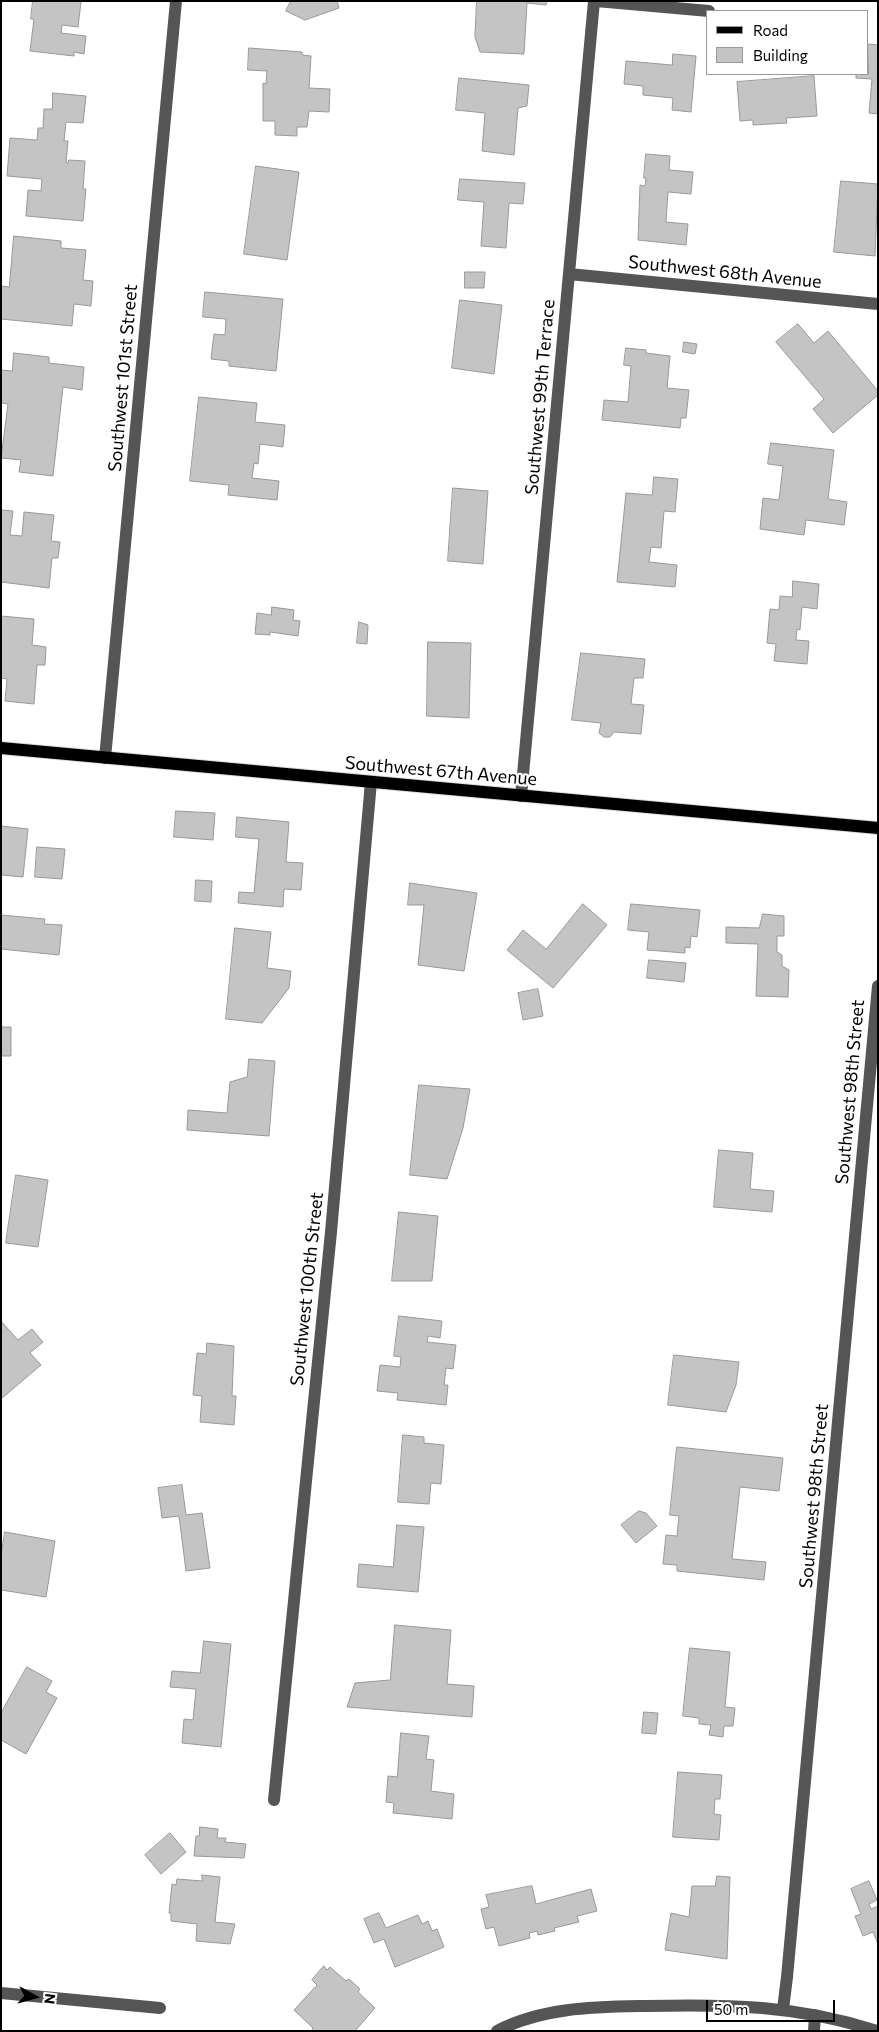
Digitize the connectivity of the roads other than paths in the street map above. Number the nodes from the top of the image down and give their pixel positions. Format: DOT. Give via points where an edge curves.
graph roads {
  1 [pos="176,1"];
  2 [pos="595,1"];
  3 [pos="706,11"];
  4 [pos="569,274"];
  5 [pos="878,304"];
  6 [pos="1,748"];
  7 [pos="105,758"];
  8 [pos="371,782"];
  9 [pos="521,796"];
  10 [pos="878,828"];
  11 [pos="878,986"];
  12 [pos="274,1800"];
  13 [pos="1,1993"];
  14 [pos="160,2008"];
  15 [pos="782,2009"];
  16 [pos="814,2015"];
  17 [pos="497,2031"];
  18 [pos="814,2031"];
  19 [pos="877,2031"];
  1 -- 7 [label="street, Southwest 101st Street"];
  2 -- 3 [label="street"];
  2 -- 4 [label="street, Southwest 99th Terrace"];
  4 -- 5 [label="street, Southwest 68th Avenue"];
  4 -- 9 [label="street, Southwest 99th Terrace"];
  6 -- 7 [label="main road, Southwest 67th Avenue"];
  7 -- 8 [label="main road, Southwest 67th Avenue"];
  8 -- 9 [label="main road, Southwest 67th Avenue"];
  8 -- 12 [label="street, Southwest 100th Street" via="331,1232"];
  9 -- 10 [label="main road, Southwest 67th Avenue"];
  11 -- 15 [label="street, Southwest 98th Street"];
  13 -- 14 [label="street"];
  15 -- 16 [label="street"];
  15 -- 17 [label="street" via="712,2005 594,2008 539,2014"];
  16 -- 18 [label="street"];
  16 -- 19 [label="street"];
}
